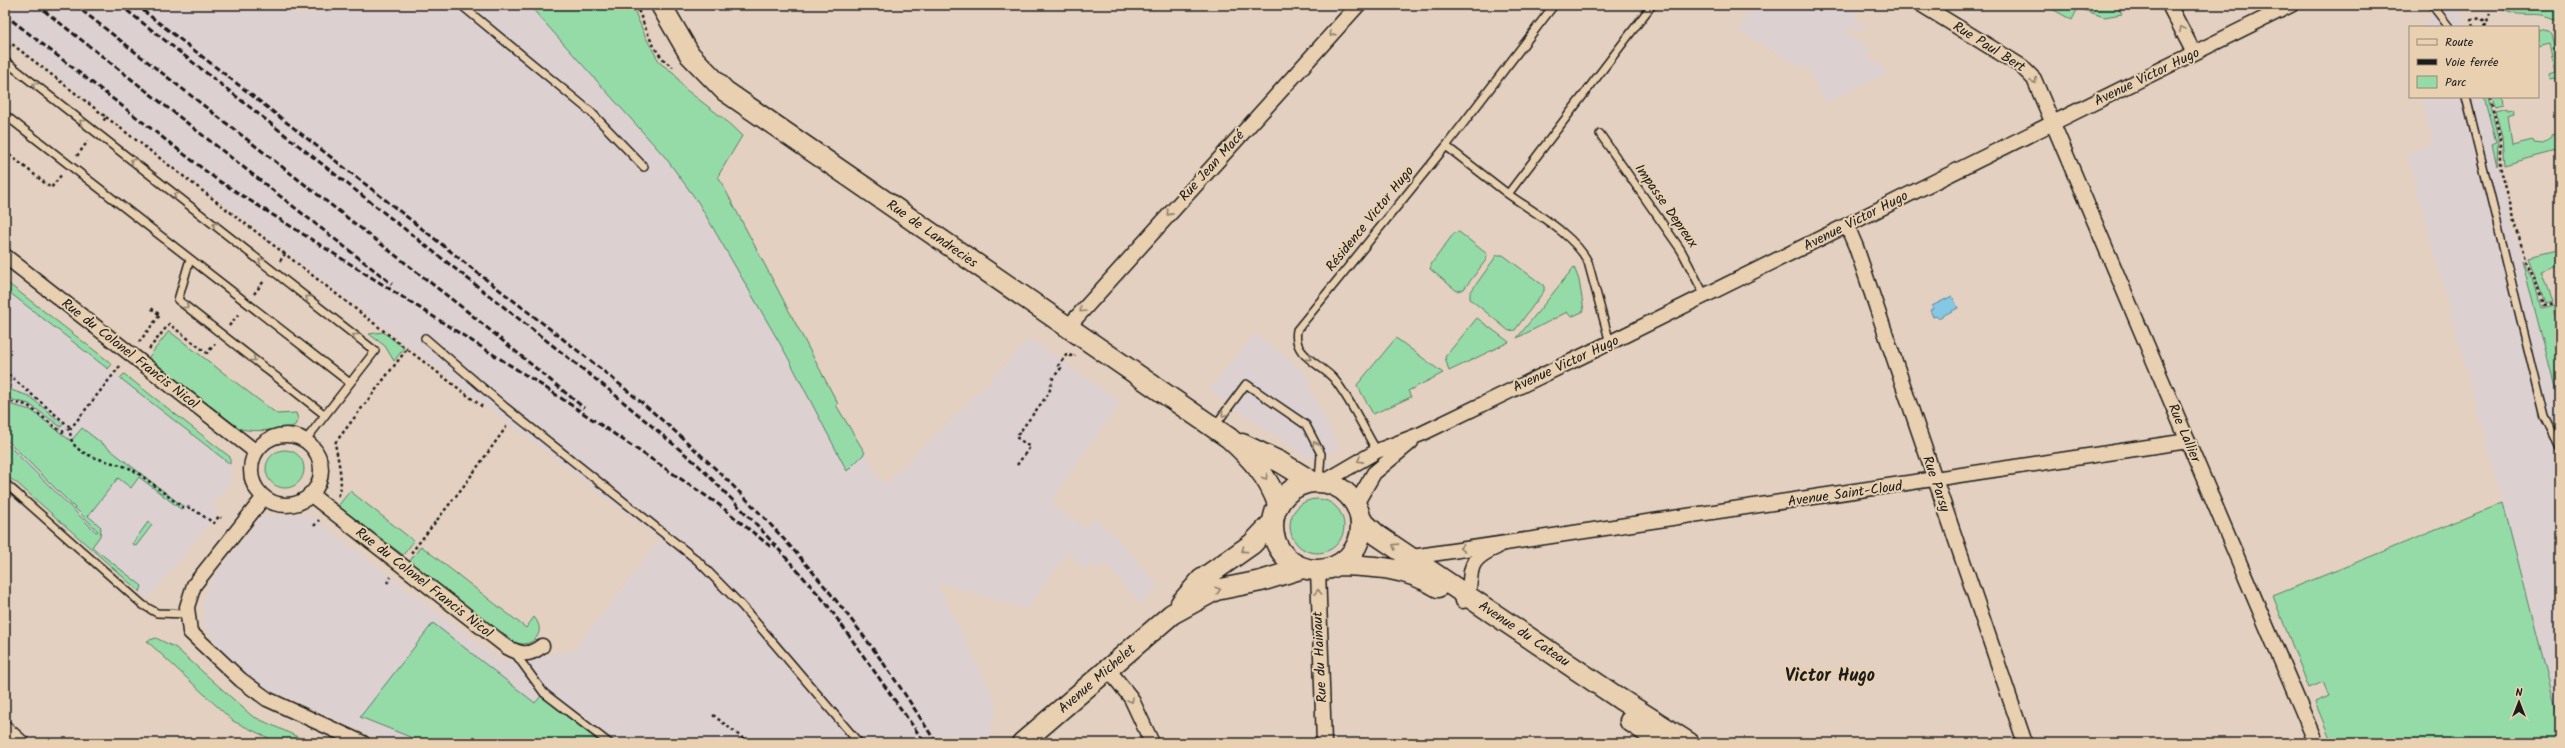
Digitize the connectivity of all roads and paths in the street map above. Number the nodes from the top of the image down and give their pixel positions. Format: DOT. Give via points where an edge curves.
graph roads {
  1 [pos="461,5"];
  2 [pos="661,5"];
  3 [pos="1358,5"];
  4 [pos="1554,5"];
  5 [pos="1652,5"];
  6 [pos="1922,5"];
  7 [pos="2169,5"];
  8 [pos="2291,5"];
  9 [pos="2432,5"];
  10 [pos="2490,13"];
  11 [pos="2486,22"];
  12 [pos="2448,26"];
  13 [pos="2474,26"];
  14 [pos="2485,26"];
  15 [pos="5,52"];
  16 [pos="2194,53"];
  17 [pos="5,62"];
  18 [pos="2466,98"];
  19 [pos="2490,98"];
  20 [pos="5,115"];
  21 [pos="106,117"];
  22 [pos="2051,123"];
  23 [pos="95,132"];
  24 [pos="1600,134"];
  25 [pos="1446,146"];
  26 [pos="5,151"];
  27 [pos="69,165"];
  28 [pos="644,167"];
  29 [pos="1508,194"];
  30 [pos="1846,226"];
  31 [pos="285,254"];
  32 [pos="5,256"];
  33 [pos="190,259"];
  34 [pos="1705,296"];
  35 [pos="2554,303"];
  36 [pos="151,308"];
  37 [pos="1067,328"];
  38 [pos="425,338"];
  39 [pos="1610,343"];
  40 [pos="130,354"];
  41 [pos="1062,361"];
  42 [pos="10,375"];
  43 [pos="350,383"];
  44 [pos="5,401"];
  45 [pos="490,412"];
  46 [pos="325,415"];
  47 [pos="502,422"];
  48 [pos="70,428"];
  49 [pos="1221,433"];
  50 [pos="1421,434"];
  51 [pos="305,441"];
  52 [pos="2188,441"];
  53 [pos="2560,448"];
  54 [pos="1377,451"];
  55 [pos="256,452"];
  56 [pos="1017,465"];
  57 [pos="1934,480"];
  58 [pos="1319,482"];
  59 [pos="5,483"];
  60 [pos="310,494"];
  61 [pos="264,497"];
  62 [pos="1278,504"];
  63 [pos="328,509"];
  64 [pos="1358,512"];
  65 [pos="221,518"];
  66 [pos="1272,523"];
  67 [pos="434,524"];
  68 [pos="314,526"];
  69 [pos="1501,545"];
  70 [pos="1412,557"];
  71 [pos="1338,565"];
  72 [pos="1311,569"];
  73 [pos="1464,599"];
  74 [pos="186,614"];
  75 [pos="1172,614"];
  76 [pos="542,646"];
  77 [pos="514,651"];
  78 [pos="1108,669"];
  79 [pos="713,715"];
  80 [pos="5,728"];
  81 [pos="22,743"];
  82 [pos="363,743"];
  83 [pos="609,743"];
  84 [pos="749,743"];
  85 [pos="859,743"];
  86 [pos="1022,743"];
  87 [pos="1152,743"];
  88 [pos="1324,743"];
  89 [pos="1663,743"];
  90 [pos="1690,743"];
  91 [pos="2024,743"];
  92 [pos="2316,743"];
  1 -- 28 [label="lane" via="591,112"];
  2 -- 37 [label="main road, Rue de Landrecies" via="690,55 725,91"];
  3 -- 37 [label="street, Rue Jean Macé, one-way"];
  4 -- 25 [label="lane, Résidence Victor Hugo"];
  5 -- 29 [label="lane"];
  6 -- 22 [label="street, Rue Paul Bert, one-way" via="2029,72 2034,78"];
  16 -- 7 [label="street, one-way"];
  8 -- 16 [label="street, Avenue Victor Hugo"];
  9 -- 12 [label="lane"];
  10 -- 11 [label="path"];
  11 -- 13 [label="path" via="2481,18 2472,20"];
  11 -- 14 [label="path"];
  15 -- 21 [label="path" via="12,44"];
  16 -- 22 [label="street, Avenue Victor Hugo"];
  23 -- 17 [label="lane, one-way"];
  18 -- 53 [label="lane" via="2545,418"];
  19 -- 35 [label="path" via="2500,137 2500,166 2525,259 2543,305"];
  20 -- 27 [label="lane"];
  21 -- 23 [label="path"];
  21 -- 31 [label="path"];
  22 -- 30 [label="street, Avenue Victor Hugo"];
  22 -- 52 [label="street, Rue Lallier"];
  23 -- 27 [label="path"];
  43 -- 23 [label="lane, one-way" via="375,352"];
  24 -- 34 [label="lane, Impasse Depreux" via="1681,250"];
  25 -- 29 [label="lane"];
  25 -- 54 [label="lane, Résidence Victor Hugo, one-way" via="1300,325 1296,336 1301,352 1334,379"];
  26 -- 27 [label="path" via="51,188"];
  27 -- 33 [label="lane"];
  29 -- 39 [label="lane" via="1571,241 1583,253 1588,262"];
  30 -- 34 [label="street, Avenue Victor Hugo"];
  30 -- 57 [label="street, Rue Parsy" via="1856,247"];
  32 -- 40 [label="street, Rue du Colonel Francis Nicol"];
  33 -- 43 [label="lane"];
  33 -- 46 [label="lane, one-way" via="178,300"];
  34 -- 39 [label="street, Avenue Victor Hugo"];
  36 -- 40 [label="path" via="160,315"];
  37 -- 49 [label="main road, Rue de Landrecies"];
  38 -- 85 [label="lane" via="505,407 697,560 742,606"];
  39 -- 50 [label="street, Avenue Victor Hugo"];
  40 -- 48 [label="path"];
  40 -- 55 [label="street, Rue du Colonel Francis Nicol"];
  41 -- 56 [label="path" via="1049,393 1016,437 1030,447"];
  42 -- 48 [label="path"];
  43 -- 46 [label="lane"];
  44 -- 48 [label="path" via="27,405 62,432"];
  45 -- 63 [label="path" via="407,349 335,443 340,493"];
  46 -- 51 [label="lane"];
  47 -- 67 [label="path" via="508,426"];
  48 -- 65 [label="path" via="70,440 92,457 131,470 182,507 191,508 211,522 214,523 219,516"];
  49 -- 58 [label="main road, Rue de Landrecies"];
  58 -- 49 [label="lane, one-way" via="1321,454 1306,425 1246,384"];
  49 -- 62 [label="main road, Rue de Landrecies, one-way" via="1261,469"];
  50 -- 54 [label="street, Avenue Victor Hugo"];
  50 -- 64 [label="street, Avenue Victor Hugo" via="1374,473 1364,486"];
  51 -- 55 [label="street" via="289,435 278,435 263,443"];
  51 -- 60 [label="street" via="315,451 320,466 318,481"];
  52 -- 57 [label="street, Avenue Saint-Cloud"];
  52 -- 92 [label="street, Rue Lallier"];
  54 -- 58 [label="street, Avenue Victor Hugo, one-way"];
  55 -- 61 [label="street" via="252,461 251,476 257,490"];
  57 -- 69 [label="street, Avenue Saint-Cloud"];
  57 -- 91 [label="street, Rue Parsy"];
  58 -- 62 [label="main road" via="1295,487"];
  58 -- 64 [label="main road" via="1341,488"];
  59 -- 74 [label="lane" via="143,605 157,613"];
  60 -- 61 [label="street" via="300,501 288,504 276,503"];
  60 -- 63 [label="street, Rue du Colonel Francis Nicol"];
  61 -- 74 [label="street" via="199,577 190,592"];
  62 -- 66 [label="main road"];
  63 -- 68 [label="path"];
  63 -- 77 [label="street, Rue du Colonel Francis Nicol"];
  70 -- 64 [label="main road, Avenue du Cateau, one-way" via="1377,535"];
  64 -- 71 [label="main road" via="1361,534 1357,545 1351,555"];
  66 -- 72 [label="main road" via="1273,535 1280,551 1288,560"];
  66 -- 75 [label="main road, Avenue Michelet, one-way" via="1252,544 1201,580"];
  69 -- 70 [label="street, Avenue Saint-Cloud, one-way"];
  69 -- 73 [label="street, Avenue Saint-Cloud" via="1485,552 1476,561 1469,572"];
  70 -- 73 [label="main road, Avenue du Cateau"];
  71 -- 72 [label="main road"];
  71 -- 73 [label="main road, Avenue du Cateau" via="1373,566 1407,572"];
  75 -- 72 [label="main road, Avenue Michelet, one-way" via="1216,590"];
  88 -- 72 [label="street, Rue du Hainaut, one-way"];
  73 -- 89 [label="main road, Avenue du Cateau"];
  73 -- 90 [label="main road, Avenue du Cateau"];
  74 -- 82 [label="street" via="188,627 194,638 254,690 278,705"];
  75 -- 78 [label="main road, Avenue Michelet"];
  76 -- 77 [label="street" via="527,654"];
  77 -- 83 [label="lane" via="544,693"];
  78 -- 86 [label="main road, Avenue Michelet"];
  78 -- 87 [label="street, one-way" via="1131,698"];
  79 -- 84 [label="path"];
  80 -- 81 [label="street"];
}
